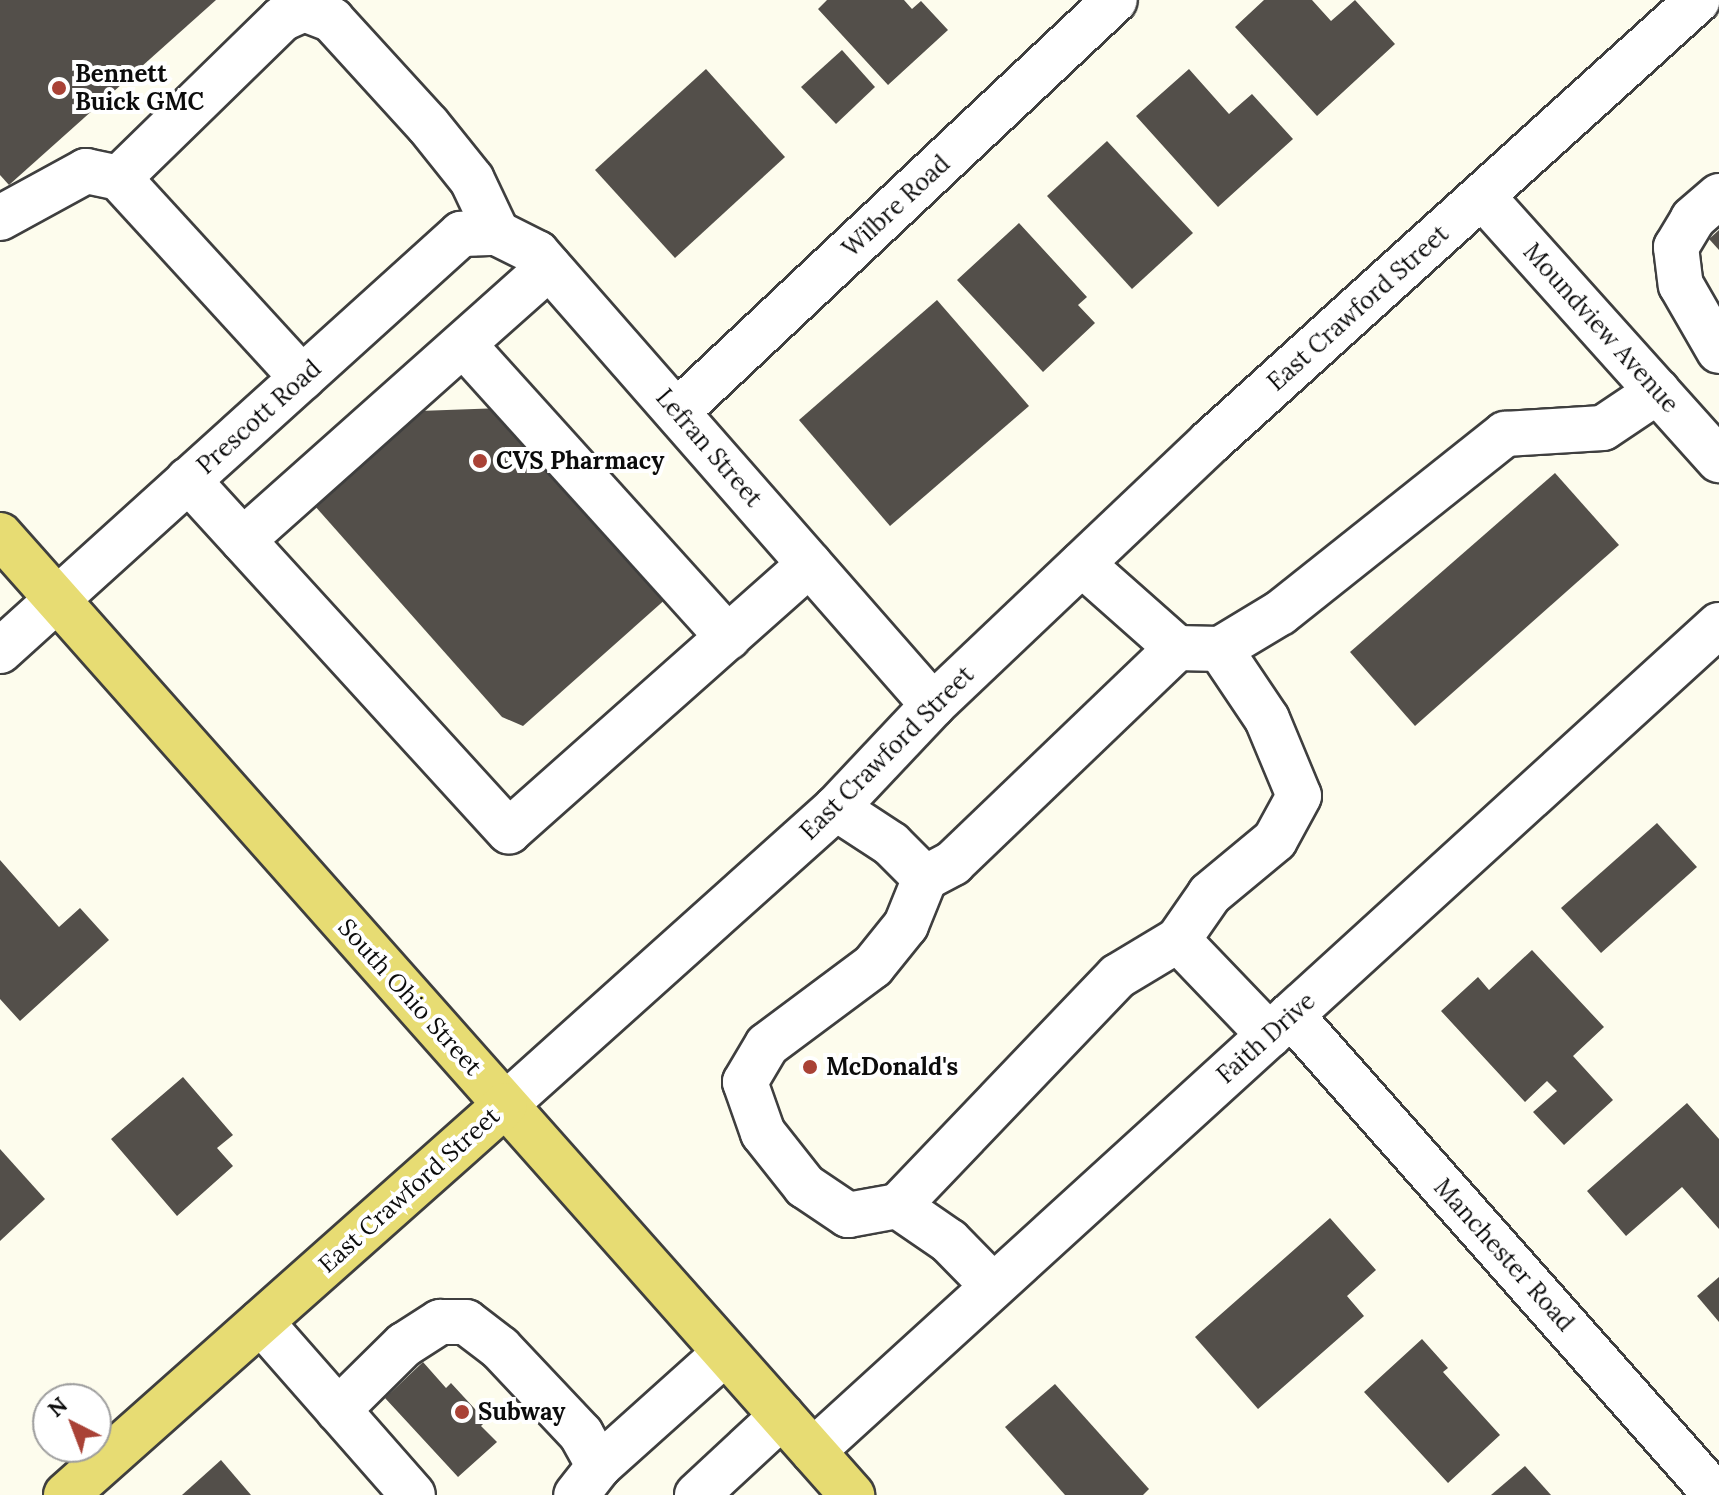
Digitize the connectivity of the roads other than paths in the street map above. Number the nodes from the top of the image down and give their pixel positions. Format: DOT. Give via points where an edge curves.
graph roads {
  1 [pos="1698,0"];
  2 [pos="1094,7"];
  3 [pos="119,178"];
  4 [pos="1482,196"];
  5 [pos="1719,196"];
  6 [pos="0,218"];
  7 [pos="479,233"];
  8 [pos="549,267"];
  9 [pos="464,345"];
  10 [pos="1719,351"];
  11 [pos="302,378"];
  12 [pos="1658,391"];
  13 [pos="677,412"];
  14 [pos="1719,460"];
  15 [pos="188,480"];
  16 [pos="0,535"];
  17 [pos="243,540"];
  18 [pos="810,564"];
  19 [pos="1082,564"];
  20 [pos="58,600"];
  21 [pos="1719,625"];
  22 [pos="728,637"];
  23 [pos="1198,649"];
  24 [pos="0,651"];
  25 [pos="933,705"];
  26 [pos="836,808"];
  27 [pos="925,878"];
  28 [pos="1178,940"];
  29 [pos="1280,1025"];
  30 [pos="505,1105"];
  31 [pos="898,1206"];
  32 [pos="993,1286"];
  33 [pos="261,1322"];
  34 [pos="725,1353"];
  35 [pos="338,1410"];
  36 [pos="782,1416"];
  37 [pos="813,1451"];
  38 [pos="587,1480"];
  39 [pos="66,1495"];
  40 [pos="413,1495"];
  41 [pos="697,1495"];
  42 [pos="852,1495"];
  43 [pos="1716,1495"];
  1 -- 4 [label="street, East Crawford Street"];
  2 -- 13 [label="street, Wilbre Road"];
  3 -- 6 [label="street" via="86,171"];
  3 -- 7 [label="street" via="282,19 304,9 332,20 472,180"];
  3 -- 11 [label="street"];
  4 -- 12 [label="street, Moundview Avenue"];
  4 -- 19 [label="street, East Crawford Street"];
  5 -- 10 [label="street" via="1693,219 1676,247 1681,285"];
  7 -- 8 [label="street, Lefran Street" via="537,253"];
  7 -- 11 [label="street, Prescott Road"];
  8 -- 9 [label="street"];
  8 -- 13 [label="street, Lefran Street"];
  9 -- 17 [label="street"];
  9 -- 22 [label="street"];
  11 -- 15 [label="street, Prescott Road"];
  12 -- 14 [label="street, Moundview Avenue"];
  12 -- 23 [label="street" via="1603,428 1505,434 1280,613"];
  13 -- 18 [label="street, Lefran Street"];
  15 -- 17 [label="street"];
  15 -- 20 [label="street, Prescott Road"];
  16 -- 20 [label="main road, South Ohio Street"];
  17 -- 22 [label="street" via="509,831"];
  18 -- 22 [label="street"];
  18 -- 25 [label="street, Lefran Street"];
  19 -- 23 [label="street"];
  19 -- 25 [label="street, East Crawford Street"];
  20 -- 24 [label="street, Prescott Road"];
  20 -- 30 [label="main road, South Ohio Street"];
  21 -- 29 [label="street, Faith Drive"];
  23 -- 27 [label="street" via="953,863"];
  23 -- 28 [label="street" via="1267,719 1299,796 1275,840 1210,894"];
  25 -- 26 [label="street, East Crawford Street"];
  26 -- 27 [label="street" via="891,844"];
  26 -- 30 [label="street, East Crawford Street"];
  27 -- 31 [label="street" via="906,925 873,966 767,1045 745,1082 763,1133 805,1186 848,1215"];
  28 -- 29 [label="street, Manchester Road"];
  28 -- 31 [label="street" via="1118,976"];
  29 -- 32 [label="street, Faith Drive"];
  29 -- 43 [label="street, Manchester Road"];
  30 -- 33 [label="main road, East Crawford Street"];
  30 -- 34 [label="main road, South Ohio Street"];
  31 -- 32 [label="street" via="949,1241"];
  32 -- 37 [label="street, Faith Drive"];
  33 -- 35 [label="street"];
  33 -- 39 [label="main road, East Crawford Street"];
  34 -- 36 [label="main road, South Ohio Street"];
  34 -- 38 [label="street"];
  35 -- 38 [label="street" via="404,1345 440,1322 466,1322 500,1348 581,1434"];
  35 -- 40 [label="street"];
  36 -- 37 [label="main road, South Ohio Street"];
  36 -- 41 [label="street"];
  37 -- 42 [label="main road, South Ohio Street"];
}
